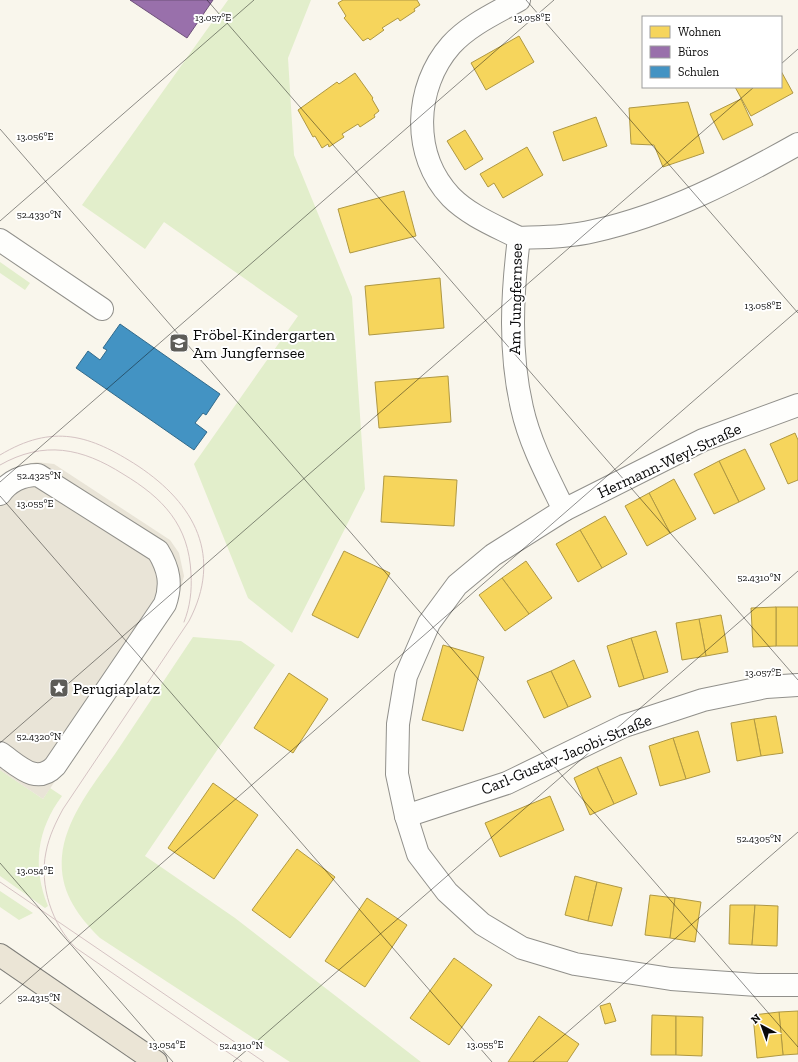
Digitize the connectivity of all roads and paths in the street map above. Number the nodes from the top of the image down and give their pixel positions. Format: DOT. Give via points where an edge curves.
graph roads {
  1 [pos="520,0"];
  2 [pos="798,144"];
  3 [pos="519,238"];
  4 [pos="0,240"];
  5 [pos="102,310"];
  6 [pos="798,405"];
  7 [pos="0,494"];
  8 [pos="564,510"];
  9 [pos="798,685"];
  10 [pos="0,753"];
  11 [pos="406,816"];
  12 [pos="0,955"];
  13 [pos="798,985"];
  14 [pos="156,1062"];
  1 -- 3 [label="street, Am Jungfernsee" via="476,25 452,44 435,66 424,94 421,119 424,148 434,173 451,196 476,216"];
  2 -- 3 [label="street" via="724,184 636,220 557,237"];
  3 -- 8 [label="street, Am Jungfernsee" via="513,282 513,353 522,408 540,463"];
  4 -- 5 [label="street"];
  6 -- 8 [label="street, Hermann-Weyl-Straße" via="703,440"];
  7 -- 10 [label="street" via="21,477 38,475 158,551 166,563 170,588 165,604 48,773 31,774"];
  8 -- 11 [label="street, Hermann-Weyl-Straße" via="493,555 456,585 429,623 406,676 398,724 397,774"];
  9 -- 11 [label="street, Carl-Gustav-Jacobi-Straße" via="766,687 703,700 624,726 507,782"];
  11 -- 13 [label="street, Hermann-Weyl-Straße" via="418,854 447,892 482,924 522,948 575,964 671,979"];
  12 -- 14 [label="main road"];
}
